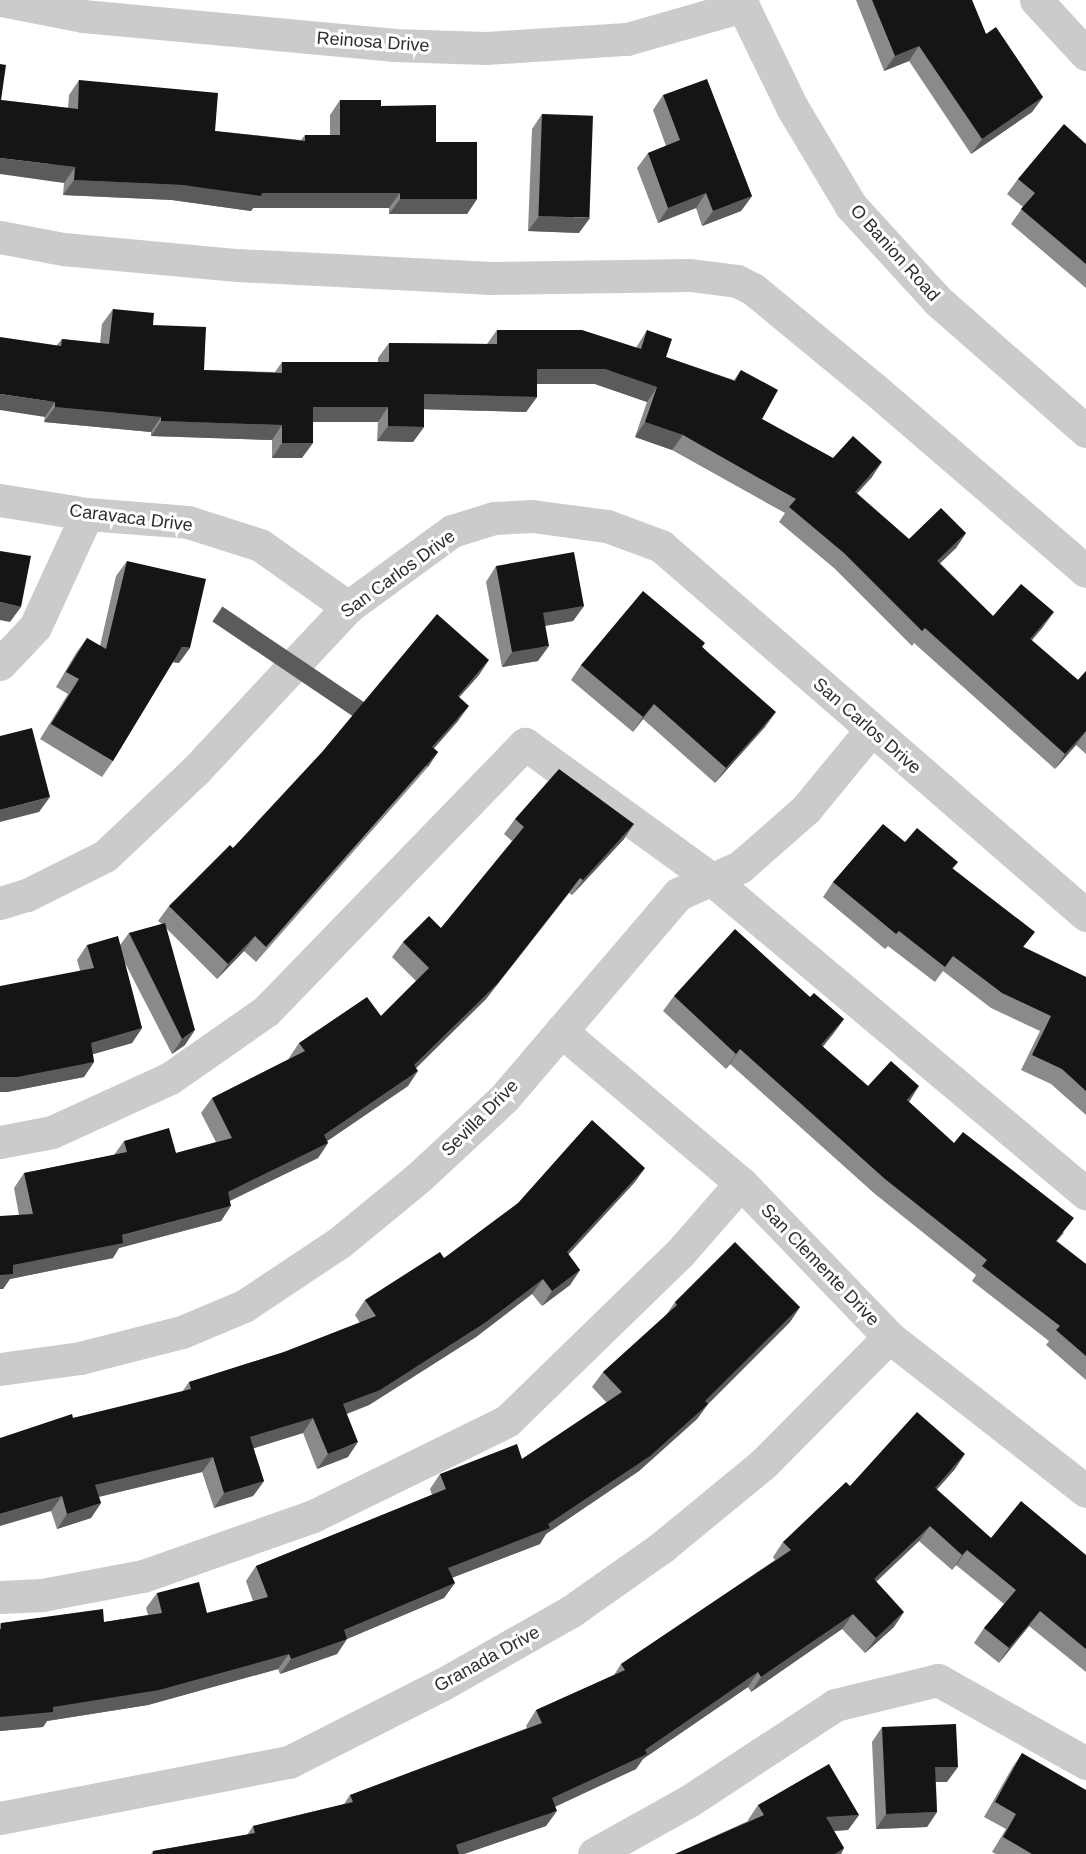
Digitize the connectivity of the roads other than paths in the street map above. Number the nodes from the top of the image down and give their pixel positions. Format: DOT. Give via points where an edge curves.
graph roads {
  1 [pos="1,0"];
  2 [pos="1036,0"];
  3 [pos="742,3"];
  4 [pos="1086,54"];
  5 [pos="0,237"];
  6 [pos="1086,431"];
  7 [pos="0,500"];
  8 [pos="87,514"];
  9 [pos="1086,571"];
  10 [pos="348,607"];
  11 [pos="0,664"];
  12 [pos="871,730"];
  13 [pos="710,878"];
  14 [pos="0,903"];
  15 [pos="1086,915"];
  16 [pos="561,1031"];
  17 [pos="0,1142"];
  18 [pos="741,1183"];
  19 [pos="1086,1192"];
  20 [pos="889,1337"];
  21 [pos="0,1369"];
  22 [pos="1086,1491"];
  23 [pos="0,1597"];
  24 [pos="1086,1763"];
  25 [pos="0,1818"];
  26 [pos="594,1854"];
  1 -- 3 [label="street, Reinosa Drive" via="83,16 393,45 486,48 627,39"];
  2 -- 4 [label="street"];
  3 -- 6 [label="street, O Banion Road" via="793,109 851,206 938,301"];
  5 -- 9 [label="street" via="63,249 237,265 492,278 690,275 737,281 753,289 862,379"];
  7 -- 8 [label="street, Caravaca Drive"];
  8 -- 10 [label="street, Caravaca Drive" via="188,522 260,545"];
  8 -- 11 [label="street" via="35,627"];
  10 -- 12 [label="street, San Carlos Drive" via="452,531 494,518 532,516 607,526 661,546"];
  10 -- 14 [label="street, San Carlos Drive" via="195,771 105,856 27,895"];
  12 -- 13 [label="street, Sevilla Drive" via="806,809 740,867"];
  12 -- 15 [label="street, San Carlos Drive"];
  13 -- 16 [label="street, Sevilla Drive" via="678,894"];
  13 -- 17 [label="street" via="525,744 266,1011 170,1078 52,1132"];
  13 -- 19 [label="street"];
  16 -- 18 [label="street, San Clemente Drive"];
  16 -- 21 [label="street, Sevilla Drive" via="504,1098 419,1177 340,1242 244,1306 182,1332 92,1355"];
  18 -- 20 [label="street, San Clemente Drive"];
  18 -- 23 [label="street" via="679,1254 507,1421 311,1517 143,1576 42,1595"];
  20 -- 22 [label="street, San Clemente Drive"];
  20 -- 25 [label="street, Granada Drive" via="763,1464 662,1547 570,1612 443,1684 289,1762"];
  24 -- 26 [label="street" via="938,1680 835,1705 689,1801"];
}
